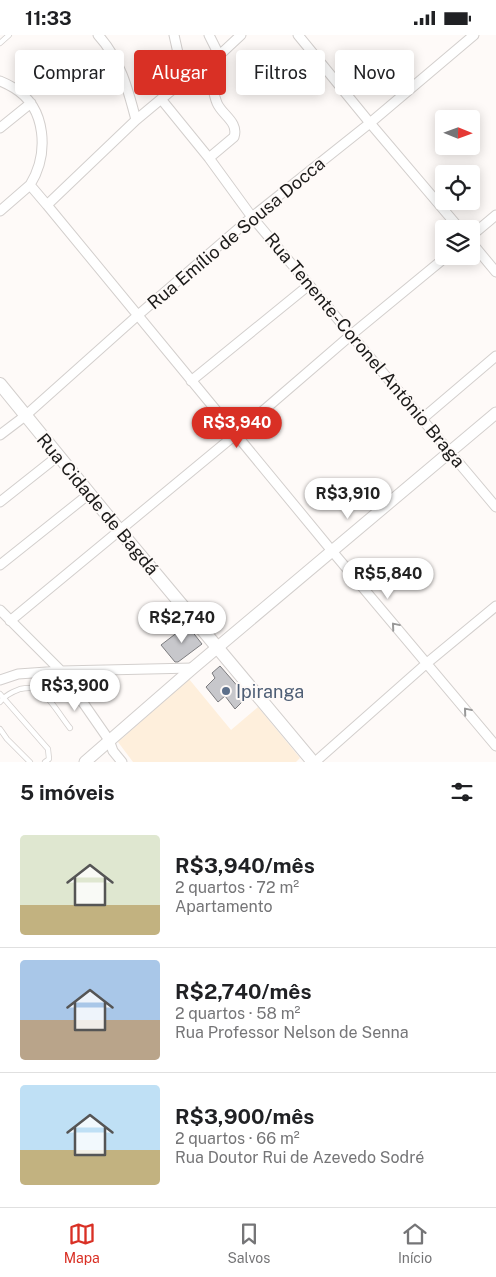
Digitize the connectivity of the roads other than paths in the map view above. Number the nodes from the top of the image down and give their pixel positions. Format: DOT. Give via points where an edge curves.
graph roads {
  1 [pos="9,35"];
  2 [pos="98,35"];
  3 [pos="174,35"];
  4 [pos="208,35"];
  5 [pos="241,35"];
  6 [pos="298,35"];
  7 [pos="474,35"];
  8 [pos="0,43"];
  9 [pos="177,50"];
  10 [pos="216,50"];
  11 [pos="224,50"];
  12 [pos="0,81"];
  13 [pos="166,95"];
  14 [pos="215,95"];
  15 [pos="161,99"];
  16 [pos="31,103"];
  17 [pos="136,120"];
  18 [pos="370,123"];
  19 [pos="0,128"];
  20 [pos="209,158"];
  21 [pos="30,185"];
  22 [pos="47,205"];
  23 [pos="0,211"];
  24 [pos="496,215"];
  25 [pos="252,217"];
  26 [pos="452,220"];
  27 [pos="480,228"];
  28 [pos="480,253"];
  29 [pos="436,265"];
  30 [pos="496,272"];
  31 [pos="309,285"];
  32 [pos="137,316"];
  33 [pos="351,335"];
  34 [pos="496,356"];
  35 [pos="191,381"];
  36 [pos="0,384"];
  37 [pos="496,413"];
  38 [pos="25,416"];
  39 [pos="422,419"];
  40 [pos="0,435"];
  41 [pos="236,435"];
  42 [pos="450,452"];
  43 [pos="58,456"];
  44 [pos="89,494"];
  45 [pos="0,502"];
  46 [pos="496,507"];
  47 [pos="120,531"];
  48 [pos="332,551"];
  49 [pos="0,565"];
  50 [pos="496,606"];
  51 [pos="0,610"];
  52 [pos="10,621"];
  53 [pos="217,647"];
  54 [pos="427,663"];
  55 [pos="193,668"];
  56 [pos="60,671"];
  57 [pos="0,681"];
  58 [pos="2,695"];
  59 [pos="0,702"];
  60 [pos="70,728"];
  61 [pos="0,729"];
  62 [pos="109,740"];
  63 [pos="496,746"];
  64 [pos="30,762"];
  65 [pos="45,762"];
  66 [pos="85,762"];
  67 [pos="122,762"];
  68 [pos="314,762"];
  1 -- 8 [label="lane"];
  2 -- 17 [label="street" via="125,78"];
  3 -- 9 [label="street"];
  4 -- 10 [label="street"];
  5 -- 11 [label="street"];
  6 -- 18 [label="street"];
  7 -- 18 [label="street, Rua Emílio de Sousa Docca"];
  12 -- 16 [label="street"];
  13 -- 15 [label="street"];
  14 -- 20 [label="street" via="235,127 235,133"];
  15 -- 17 [label="street"];
  15 -- 20 [label="street, Rua Tenente-Coronel Antônio Braga"];
  16 -- 19 [label="street"];
  16 -- 21 [label="street" via="39,119 42,149 37,174"];
  17 -- 22 [label="street"];
  18 -- 25 [label="street, Rua Emílio de Sousa Docca"];
  18 -- 26 [label="street"];
  20 -- 25 [label="street, Rua Tenente-Coronel Antônio Braga"];
  21 -- 22 [label="street"];
  21 -- 23 [label="street"];
  22 -- 32 [label="street"];
  24 -- 27 [label="street"];
  25 -- 31 [label="street, Rua Tenente-Coronel Antônio Braga"];
  25 -- 32 [label="street, Rua Emílio de Sousa Docca"];
  28 -- 30 [label="street"];
  29 -- 33 [label="street"];
  31 -- 33 [label="street, Rua Tenente-Coronel Antônio Braga"];
  31 -- 35 [label="street"];
  32 -- 35 [label="street"];
  32 -- 38 [label="street, Rua Emílio de Sousa Docca"];
  33 -- 39 [label="street, Rua Tenente-Coronel Antônio Braga"];
  33 -- 41 [label="street"];
  34 -- 39 [label="street"];
  35 -- 41 [label="street"];
  36 -- 38 [label="main road, Rua Cidade de Bagdá"];
  37 -- 42 [label="street"];
  38 -- 40 [label="street, Rua Emílio de Sousa Docca"];
  38 -- 43 [label="main road, Rua Cidade de Bagdá"];
  39 -- 42 [label="street, Rua Tenente-Coronel Antônio Braga"];
  41 -- 47 [label="street"];
  41 -- 48 [label="street"];
  42 -- 46 [label="street, Rua Tenente-Coronel Antônio Braga"];
  42 -- 48 [label="street"];
  43 -- 44 [label="main road, Rua Cidade de Bagdá"];
  43 -- 45 [label="street"];
  44 -- 47 [label="main road, Rua Cidade de Bagdá"];
  44 -- 49 [label="street"];
  47 -- 52 [label="street"];
  47 -- 53 [label="main road, Rua Cidade de Bagdá"];
  48 -- 53 [label="street"];
  54 -- 48 [label="street, one-way"];
  50 -- 54 [label="street"];
  51 -- 52 [label="street"];
  52 -- 56 [label="street"];
  53 -- 55 [label="street"];
  53 -- 68 [label="main road, Rua Cidade de Bagdá"];
  63 -- 54 [label="street, one-way"];
  54 -- 68 [label="street"];
  55 -- 56 [label="street"];
  55 -- 62 [label="street"];
  56 -- 57 [label="street" via="18,675"];
  56 -- 62 [label="street"];
  58 -- 59 [label="lane"];
  58 -- 60 [label="lane" via="27,687 36,689"];
  58 -- 65 [label="lane" via="48,749 49,759"];
  61 -- 64 [label="lane"];
  62 -- 66 [label="street"];
  62 -- 67 [label="street"];
}
